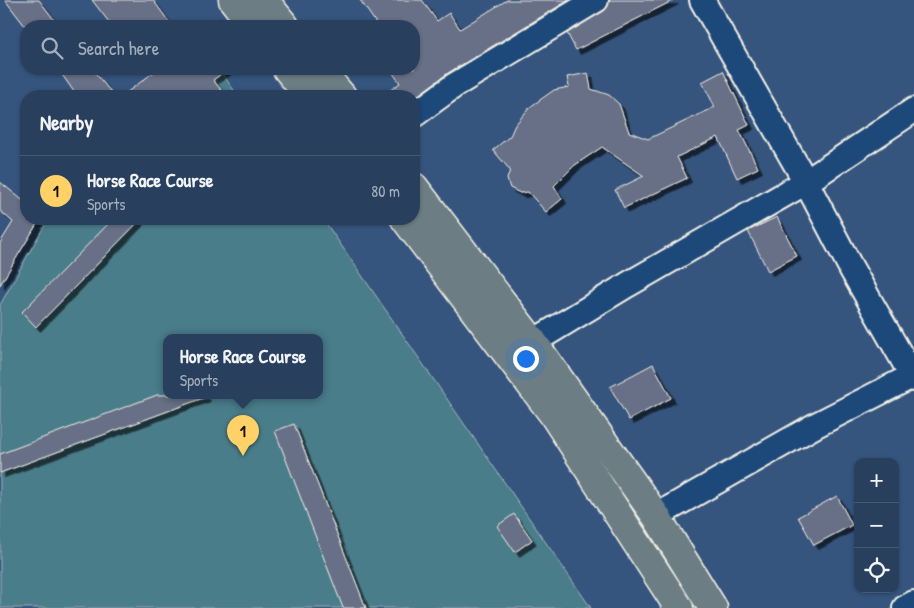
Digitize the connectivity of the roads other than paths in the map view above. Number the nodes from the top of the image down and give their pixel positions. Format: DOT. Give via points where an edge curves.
graph roads {
  1 [pos="233,0"];
  2 [pos="264,0"];
  3 [pos="596,0"];
  4 [pos="702,0"];
  5 [pos="248,20"];
  6 [pos="280,20"];
  7 [pos="292,75"];
  8 [pos="324,75"];
  9 [pos="304,90"];
  10 [pos="337,90"];
  11 [pos="420,110"];
  12 [pos="914,110"];
  13 [pos="806,182"];
  14 [pos="420,195"];
  15 [pos="410,225"];
  16 [pos="533,342"];
  17 [pos="913,376"];
  18 [pos="656,516"];
  19 [pos="914,603"];
  20 [pos="679,608"];
  21 [pos="713,608"];
  22 [pos="905,608"];
  1 -- 5 [label="main road"];
  2 -- 6 [label="main road"];
  3 -- 11 [label="street"];
  4 -- 13 [label="street"];
  7 -- 9 [label="main road"];
  8 -- 10 [label="main road"];
  12 -- 13 [label="street"];
  13 -- 16 [label="street"];
  13 -- 17 [label="street"];
  14 -- 16 [label="main road"];
  15 -- 20 [label="main road" via="552,414"];
  16 -- 18 [label="main road"];
  17 -- 18 [label="street" via="816,425"];
  18 -- 21 [label="main road"];
  19 -- 22 [label="street"];
}
